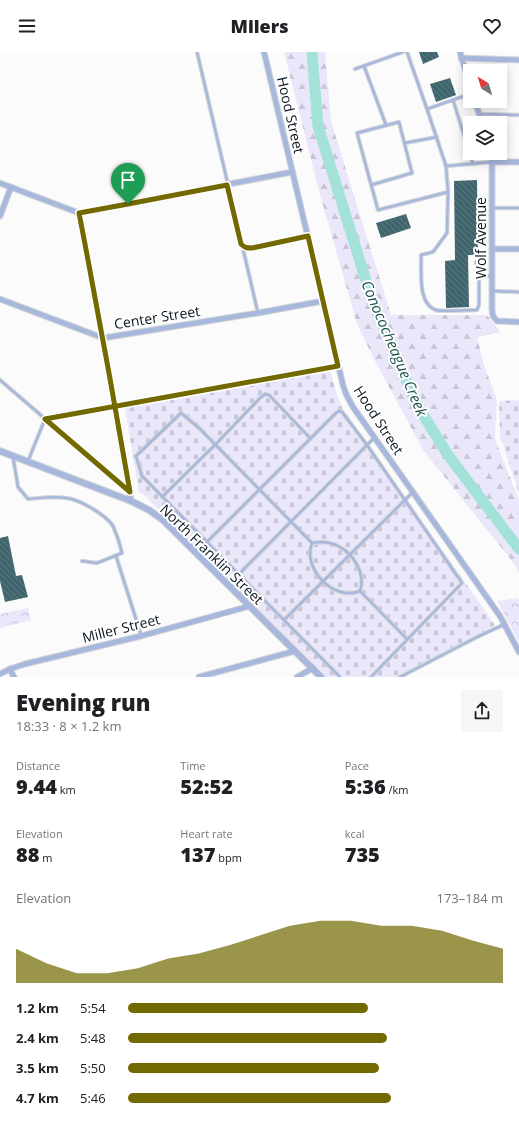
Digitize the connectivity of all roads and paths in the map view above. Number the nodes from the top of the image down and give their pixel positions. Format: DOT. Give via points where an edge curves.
graph roads {
  1 [pos="197,52"];
  2 [pos="264,52"];
  3 [pos="403,52"];
  4 [pos="407,52"];
  5 [pos="460,55"];
  6 [pos="519,60"];
  7 [pos="364,66"];
  8 [pos="355,69"];
  9 [pos="463,96"];
  10 [pos="453,100"];
  11 [pos="478,108"];
  12 [pos="427,109"];
  13 [pos="480,114"];
  14 [pos="519,115"];
  15 [pos="386,125"];
  16 [pos="436,137"];
  17 [pos="405,144"];
  18 [pos="492,162"];
  19 [pos="519,162"];
  20 [pos="473,164"];
  21 [pos="446,166"];
  22 [pos="292,172"];
  23 [pos="0,183"];
  24 [pos="227,185"];
  25 [pos="371,185"];
  26 [pos="11,187"];
  27 [pos="448,192"];
  28 [pos="492,208"];
  29 [pos="519,208"];
  30 [pos="79,213"];
  31 [pos="0,216"];
  32 [pos="308,236"];
  33 [pos="241,244"];
  34 [pos="492,249"];
  35 [pos="519,249"];
  36 [pos="476,262"];
  37 [pos="479,276"];
  38 [pos="492,276"];
  39 [pos="492,291"];
  40 [pos="519,292"];
  41 [pos="0,299"];
  42 [pos="323,301"];
  43 [pos="258,313"];
  44 [pos="519,322"];
  45 [pos="103,338"];
  46 [pos="338,366"];
  47 [pos="0,380"];
  48 [pos="115,405"];
  49 [pos="45,419"];
  50 [pos="310,438"];
  51 [pos="375,438"];
  52 [pos="215,445"];
  53 [pos="367,445"];
  54 [pos="0,451"];
  55 [pos="13,457"];
  56 [pos="27,462"];
  57 [pos="258,490"];
  58 [pos="130,492"];
  59 [pos="413,492"];
  60 [pos="162,497"];
  61 [pos="405,500"];
  62 [pos="132,501"];
  63 [pos="290,522"];
  64 [pos="207,542"];
  65 [pos="312,543"];
  66 [pos="350,554"];
  67 [pos="116,556"];
  68 [pos="82,561"];
  69 [pos="239,574"];
  70 [pos="322,582"];
  71 [pos="360,591"];
  72 [pos="250,606"];
  73 [pos="284,620"];
  74 [pos="505,624"];
  75 [pos="141,636"];
  76 [pos="407,639"];
  77 [pos="295,651"];
  78 [pos="519,652"];
  79 [pos="313,668"];
  80 [pos="10,669"];
  81 [pos="0,674"];
  82 [pos="14,677"];
  83 [pos="199,677"];
  84 [pos="297,677"];
  85 [pos="321,677"];
  86 [pos="340,677"];
  87 [pos="371,677"];
  88 [pos="400,677"];
  1 -- 24 [label="lane"];
  2 -- 22 [label="street, Hood Street"];
  3 -- 7 [label="lane"];
  4 -- 12 [label="lane"];
  5 -- 6 [label="street"];
  7 -- 8 [label="lane"];
  7 -- 15 [label="lane"];
  9 -- 10 [label="lane"];
  10 -- 12 [label="lane"];
  10 -- 20 [label="lane"];
  11 -- 13 [label="street"];
  12 -- 16 [label="lane"];
  13 -- 14 [label="lane"];
  15 -- 17 [label="lane" via="399,122"];
  15 -- 25 [label="lane" via="357,133"];
  16 -- 17 [label="lane"];
  16 -- 21 [label="lane"];
  17 -- 25 [label="lane" via="412,174"];
  18 -- 19 [label="street"];
  18 -- 20 [label="lane"];
  18 -- 28 [label="street, Wolf Avenue"];
  20 -- 21 [label="lane"];
  21 -- 27 [label="lane"];
  22 -- 24 [label="street"];
  22 -- 32 [label="street, Hood Street"];
  23 -- 26 [label="street"];
  24 -- 30 [label="street"];
  24 -- 33 [label="lane"];
  25 -- 27 [label="lane" via="378,210"];
  26 -- 30 [label="street"];
  26 -- 31 [label="street"];
  27 -- 37 [label="lane" via="447,233 433,252 421,255 422,293 427,303 436,310 477,310"];
  28 -- 29 [label="lane"];
  28 -- 34 [label="street, Wolf Avenue"];
  30 -- 45 [label="street"];
  32 -- 33 [label="lane" via="252,248"];
  32 -- 42 [label="street, Hood Street"];
  33 -- 43 [label="lane"];
  34 -- 35 [label="street"];
  34 -- 38 [label="street, Wolf Avenue"];
  36 -- 37 [label="lane"];
  37 -- 38 [label="lane"];
  38 -- 39 [label="street, Wolf Avenue"];
  39 -- 40 [label="lane"];
  39 -- 44 [label="street, Wolf Avenue" via="492,310 498,321"];
  41 -- 45 [label="street, Center Street"];
  42 -- 43 [label="street, Center Street"];
  42 -- 46 [label="street, Hood Street"];
  43 -- 45 [label="street, Center Street"];
  45 -- 48 [label="street"];
  46 -- 48 [label="lane"];
  46 -- 51 [label="street, Hood Street" via="346,394"];
  47 -- 49 [label="lane"];
  48 -- 49 [label="lane"];
  48 -- 58 [label="street"];
  49 -- 56 [label="lane"];
  49 -- 58 [label="lane"];
  50 -- 52 [label="lane" via="269,395 265,394"];
  50 -- 53 [label="lane" via="339,411"];
  50 -- 57 [label="lane"];
  51 -- 53 [label="lane"];
  51 -- 59 [label="street, Hood Street"];
  52 -- 57 [label="lane"];
  52 -- 60 [label="lane"];
  52 -- 60 [label="lane" via="181,413 136,456 142,476"];
  53 -- 61 [label="lane"];
  53 -- 63 [label="lane"];
  54 -- 55 [label="street, North Franklin Street"];
  55 -- 56 [label="street, North Franklin Street"];
  55 -- 67 [label="lane" via="18,487 28,499 66,498 81,502 98,512 112,525 120,543 122,553"];
  56 -- 62 [label="street, North Franklin Street"];
  57 -- 63 [label="lane"];
  57 -- 64 [label="lane"];
  58 -- 62 [label="street"];
  59 -- 61 [label="lane"];
  59 -- 74 [label="street, Hood Street"];
  60 -- 64 [label="lane"];
  61 -- 66 [label="lane"];
  61 -- 76 [label="lane" via="462,583"];
  62 -- 72 [label="street, North Franklin Street" via="163,520"];
  63 -- 65 [label="lane"];
  63 -- 69 [label="lane"];
  64 -- 69 [label="lane"];
  65 -- 66 [label="lane" via="329,542"];
  65 -- 70 [label="lane" via="312,563"];
  66 -- 70 [label="lane"];
  66 -- 71 [label="lane" via="360,572"];
  67 -- 68 [label="lane" via="97,564"];
  67 -- 75 [label="lane"];
  69 -- 73 [label="lane"];
  70 -- 71 [label="lane" via="343,593 353,594"];
  70 -- 73 [label="lane"];
  71 -- 76 [label="lane"];
  72 -- 75 [label="street, Miller Street"];
  72 -- 77 [label="street, North Franklin Street"];
  73 -- 86 [label="lane"];
  74 -- 78 [label="street, Hood Street"];
  74 -- 88 [label="lane"];
  75 -- 80 [label="street, Miller Street"];
  76 -- 87 [label="lane"];
  77 -- 79 [label="street, North Franklin Street"];
  77 -- 83 [label="street"];
  79 -- 84 [label="street"];
  79 -- 85 [label="street, North Franklin Street"];
  80 -- 81 [label="street, Miller Street"];
  80 -- 82 [label="street"];
}
